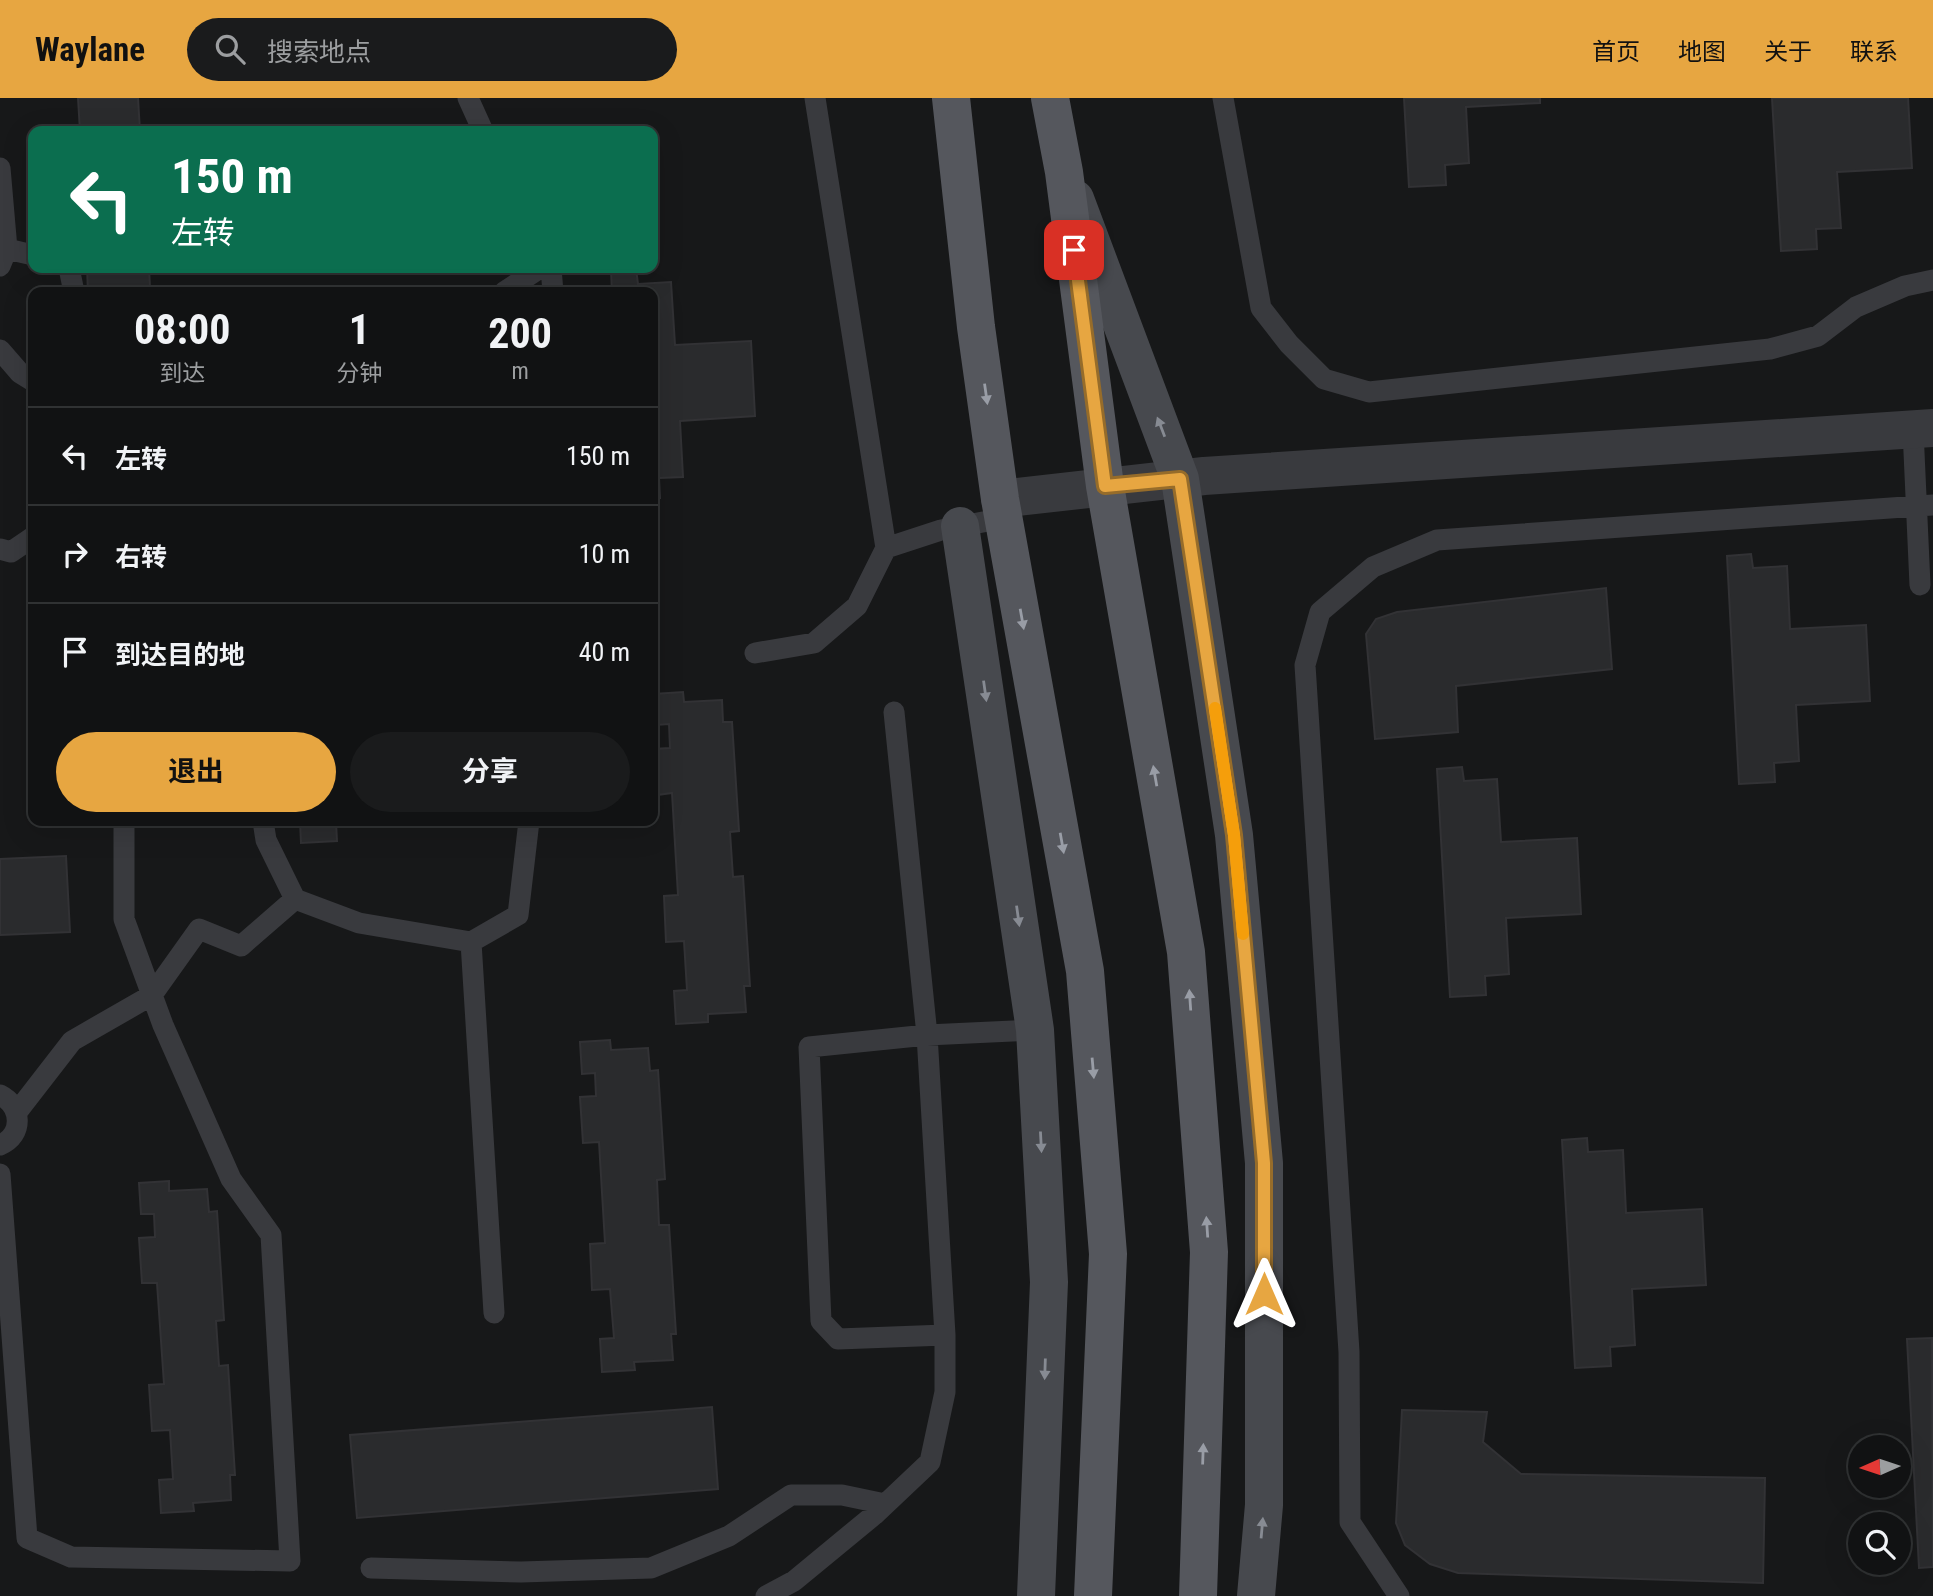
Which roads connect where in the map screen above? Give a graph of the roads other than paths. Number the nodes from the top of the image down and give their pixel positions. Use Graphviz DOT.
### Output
graph roads {
  1 [pos="468,98"];
  2 [pos="815,98"];
  3 [pos="926,98"];
  4 [pos="951,98"];
  5 [pos="1050,98"];
  6 [pos="1060,98"];
  7 [pos="1223,98"];
  8 [pos="481,126"];
  9 [pos="0,168"];
  10 [pos="1064,172"];
  11 [pos="28,256"];
  12 [pos="4,258"];
  13 [pos="532,273"];
  14 [pos="1933,280"];
  15 [pos="512,287"];
  16 [pos="976,327"];
  17 [pos="0,350"];
  18 [pos="28,378"];
  19 [pos="1923,429"];
  20 [pos="1180,479"];
  21 [pos="1105,486"];
  22 [pos="1925,505"];
  23 [pos="1002,508"];
  24 [pos="960,526"];
  25 [pos="28,540"];
  26 [pos="886,548"];
  27 [pos="0,549"];
  28 [pos="1920,585"];
  29 [pos="755,653"];
  30 [pos="894,712"];
  31 [pos="124,826"];
  32 [pos="264,826"];
  33 [pos="528,826"];
  34 [pos="295,899"];
  35 [pos="471,942"];
  36 [pos="152,995"];
  37 [pos="1035,1030"];
  38 [pos="927,1035"];
  39 [pos="0,1096"];
  40 [pos="17,1112"];
  41 [pos="0,1145"];
  42 [pos="0,1174"];
  43 [pos="494,1312"];
  44 [pos="945,1335"];
  45 [pos="885,1504"];
  46 [pos="371,1568"];
  47 [pos="766,1596"];
  48 [pos="1036,1596"];
  49 [pos="1093,1596"];
  50 [pos="1198,1596"];
  51 [pos="1256,1596"];
  52 [pos="1399,1596"];
  1 -- 8 [label="lane"];
  2 -- 26 [label="lane"];
  3 -- 16 [label="main road"];
  4 -- 16 [label="main road"];
  5 -- 10 [label="main road"];
  6 -- 10 [label="main road"];
  7 -- 14 [label="lane"];
  9 -- 12 [label="lane"];
  20 -- 10 [label="street, one-way"];
  10 -- 21 [label="main road"];
  11 -- 12 [label="lane"];
  13 -- 15 [label="lane"];
  16 -- 23 [label="main road, one-way"];
  17 -- 18 [label="lane"];
  19 -- 20 [label="street"];
  19 -- 22 [label="lane"];
  20 -- 21 [label="street"];
  51 -- 20 [label="street, one-way"];
  21 -- 23 [label="street"];
  50 -- 21 [label="main road, one-way"];
  22 -- 28 [label="lane"];
  22 -- 52 [label="lane"];
  23 -- 24 [label="lane"];
  23 -- 49 [label="main road, one-way"];
  24 -- 26 [label="lane"];
  24 -- 37 [label="street, one-way"];
  25 -- 27 [label="lane"];
  26 -- 29 [label="lane"];
  30 -- 38 [label="lane"];
  31 -- 36 [label="lane"];
  32 -- 34 [label="lane"];
  33 -- 35 [label="lane"];
  34 -- 35 [label="lane"];
  34 -- 36 [label="lane"];
  35 -- 43 [label="lane"];
  36 -- 40 [label="lane"];
  36 -- 42 [label="lane"];
  37 -- 38 [label="lane"];
  37 -- 48 [label="street, one-way"];
  38 -- 44 [label="lane"];
  38 -- 44 [label="lane"];
  39 -- 40 [label="lane"];
  40 -- 41 [label="lane"];
  44 -- 45 [label="lane"];
  45 -- 46 [label="lane"];
  45 -- 47 [label="lane"];
}
